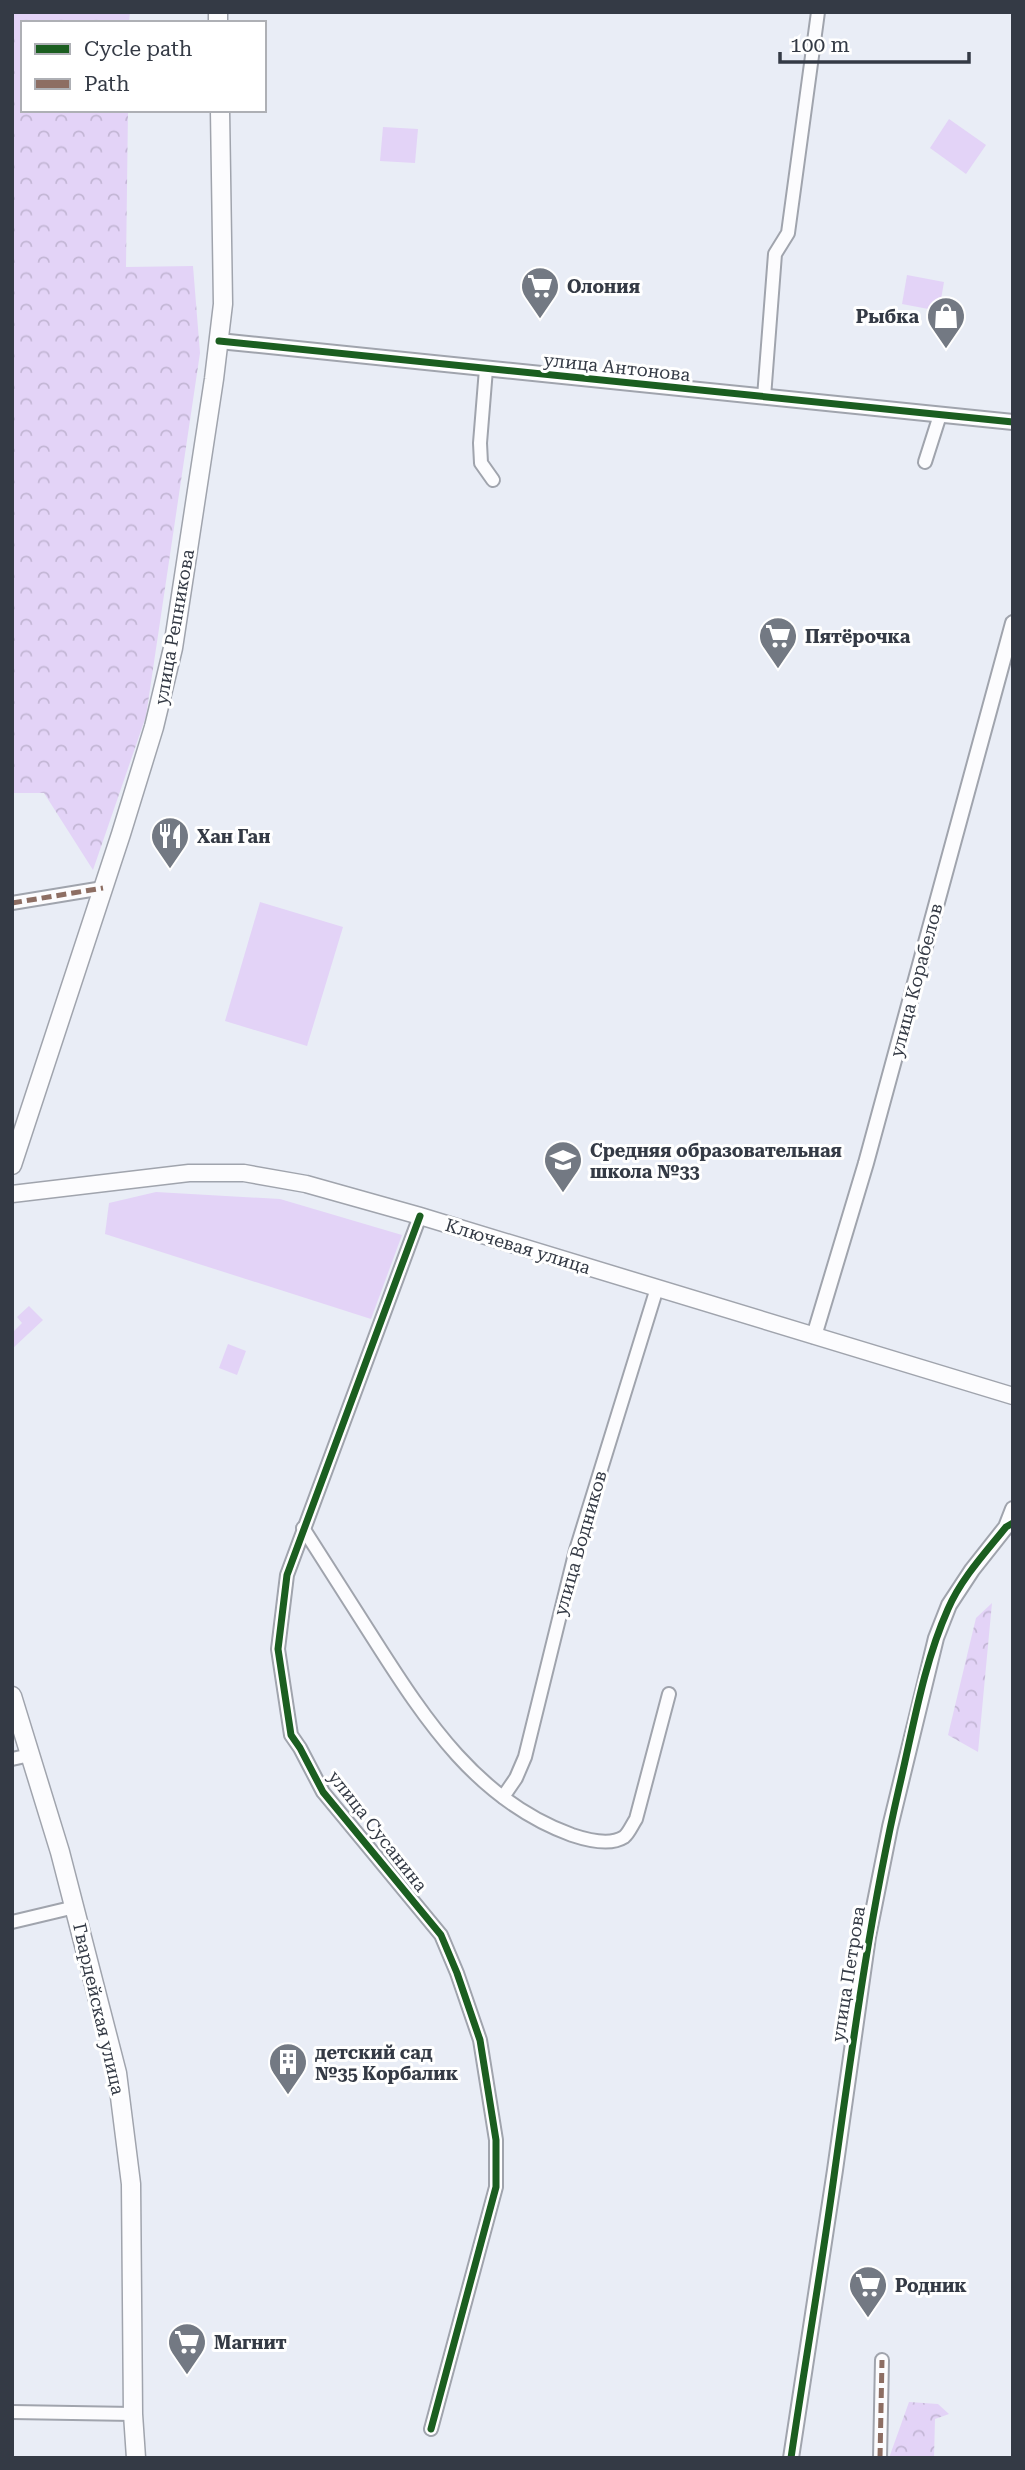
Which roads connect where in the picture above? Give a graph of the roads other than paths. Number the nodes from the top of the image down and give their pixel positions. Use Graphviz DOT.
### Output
graph roads {
  1 [pos="818,12"];
  2 [pos="220,112"];
  3 [pos="219,341"];
  4 [pos="486,369"];
  5 [pos="764,397"];
  6 [pos="940,415"];
  7 [pos="1013,422"];
  8 [pos="925,462"];
  9 [pos="493,480"];
  10 [pos="1013,622"];
  11 [pos="103,888"];
  12 [pos="12,903"];
  13 [pos="12,1165"];
  14 [pos="12,1195"];
  15 [pos="420,1216"];
  16 [pos="657,1288"];
  17 [pos="814,1336"];
  18 [pos="1013,1396"];
  19 [pos="1013,1509"];
  20 [pos="1009,1525"];
  21 [pos="303,1528"];
  22 [pos="669,1694"];
  23 [pos="12,1696"];
  24 [pos="21,1757"];
  25 [pos="503,1797"];
  26 [pos="75,1907"];
  27 [pos="12,1922"];
  28 [pos="882,2360"];
  29 [pos="12,2412"];
  30 [pos="133,2414"];
  31 [pos="431,2429"];
  32 [pos="136,2458"];
  33 [pos="791,2458"];
  34 [pos="880,2458"];
  1 -- 5 [label="street"];
  2 -- 3 [label="main road, улица Репникова"];
  3 -- 4 [label="street, улица Антонова"];
  3 -- 11 [label="main road, улица Репникова"];
  4 -- 5 [label="street, улица Антонова"];
  4 -- 9 [label="street"];
  5 -- 6 [label="street, улица Антонова"];
  6 -- 7 [label="street, улица Антонова"];
  6 -- 8 [label="street"];
  10 -- 17 [label="street, улица Корабелов"];
  11 -- 12 [label="street"];
  11 -- 13 [label="main road, улица Репникова"];
  14 -- 15 [label="main road, Ключевая улица"];
  15 -- 16 [label="main road, Ключевая улица"];
  15 -- 21 [label="street, улица Сусанина"];
  16 -- 17 [label="main road, Ключевая улица"];
  16 -- 25 [label="street, улица Водников"];
  17 -- 18 [label="main road, Ключевая улица"];
  19 -- 20 [label="street, улица Петрова"];
  20 -- 33 [label="street, улица Петрова"];
  21 -- 25 [label="street"];
  21 -- 31 [label="street, улица Сусанина"];
  22 -- 25 [label="street"];
  23 -- 24 [label="main road, Гвардейская улица"];
  24 -- 26 [label="main road, Гвардейская улица"];
  26 -- 27 [label="street"];
  26 -- 30 [label="main road, Гвардейская улица"];
  28 -- 34 [label="street"];
  29 -- 30 [label="street"];
  30 -- 32 [label="main road, Гвардейская улица"];
}
